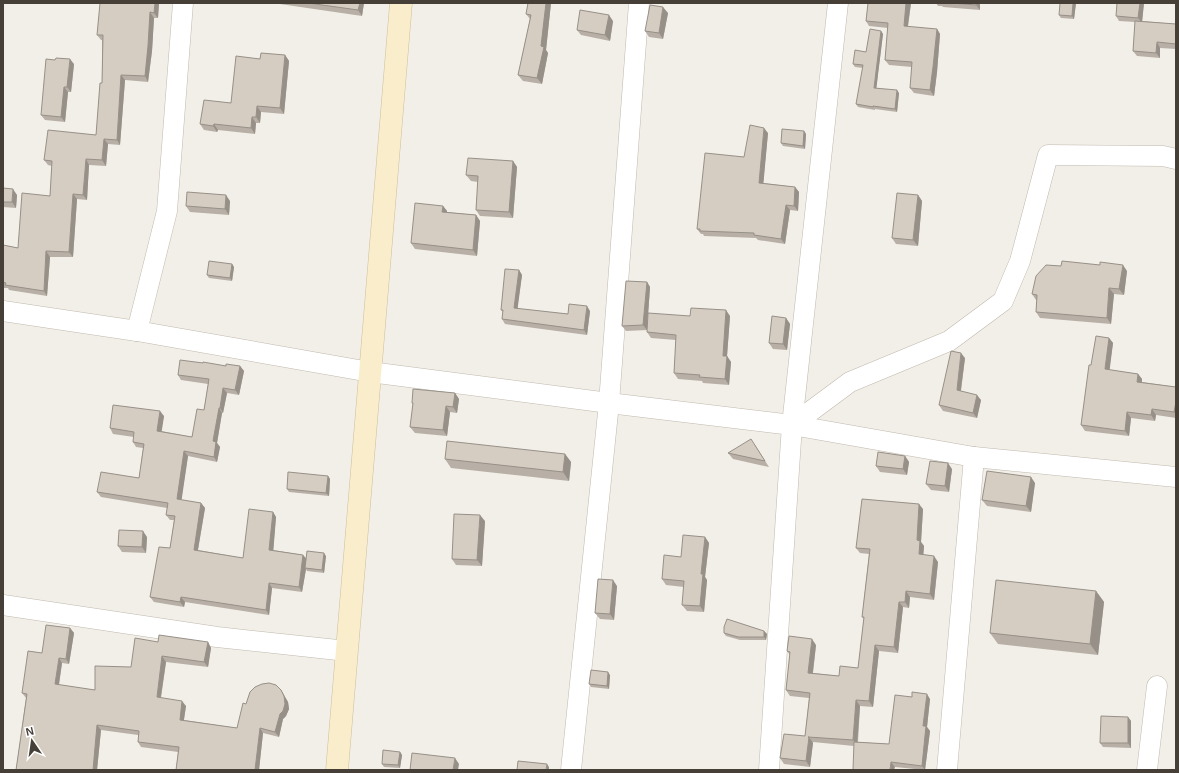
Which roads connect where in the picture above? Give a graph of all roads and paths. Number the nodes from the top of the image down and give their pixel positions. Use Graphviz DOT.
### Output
graph roads {
  1 [pos="184,3"];
  2 [pos="401,3"];
  3 [pos="638,3"];
  4 [pos="838,3"];
  5 [pos="1176,159"];
  6 [pos="3,311"];
  7 [pos="137,331"];
  8 [pos="370,372"];
  9 [pos="609,403"];
  10 [pos="792,425"];
  11 [pos="974,457"];
  12 [pos="1176,478"];
  13 [pos="3,604"];
  14 [pos="347,651"];
  15 [pos="1157,686"];
  16 [pos="337,770"];
  17 [pos="571,770"];
  18 [pos="769,770"];
  19 [pos="947,770"];
  20 [pos="1147,770"];
  1 -- 7 [label="street"];
  2 -- 8 [label="street"];
  3 -- 9 [label="street"];
  4 -- 10 [label="street"];
  5 -- 10 [label="street"];
  6 -- 7 [label="street"];
  7 -- 8 [label="street"];
  8 -- 9 [label="street"];
  8 -- 14 [label="street"];
  9 -- 10 [label="street"];
  9 -- 17 [label="street"];
  10 -- 11 [label="street"];
  10 -- 18 [label="street"];
  11 -- 12 [label="street"];
  11 -- 19 [label="street"];
  13 -- 14 [label="street"];
  14 -- 16 [label="street"];
  15 -- 20 [label="street"];
}
